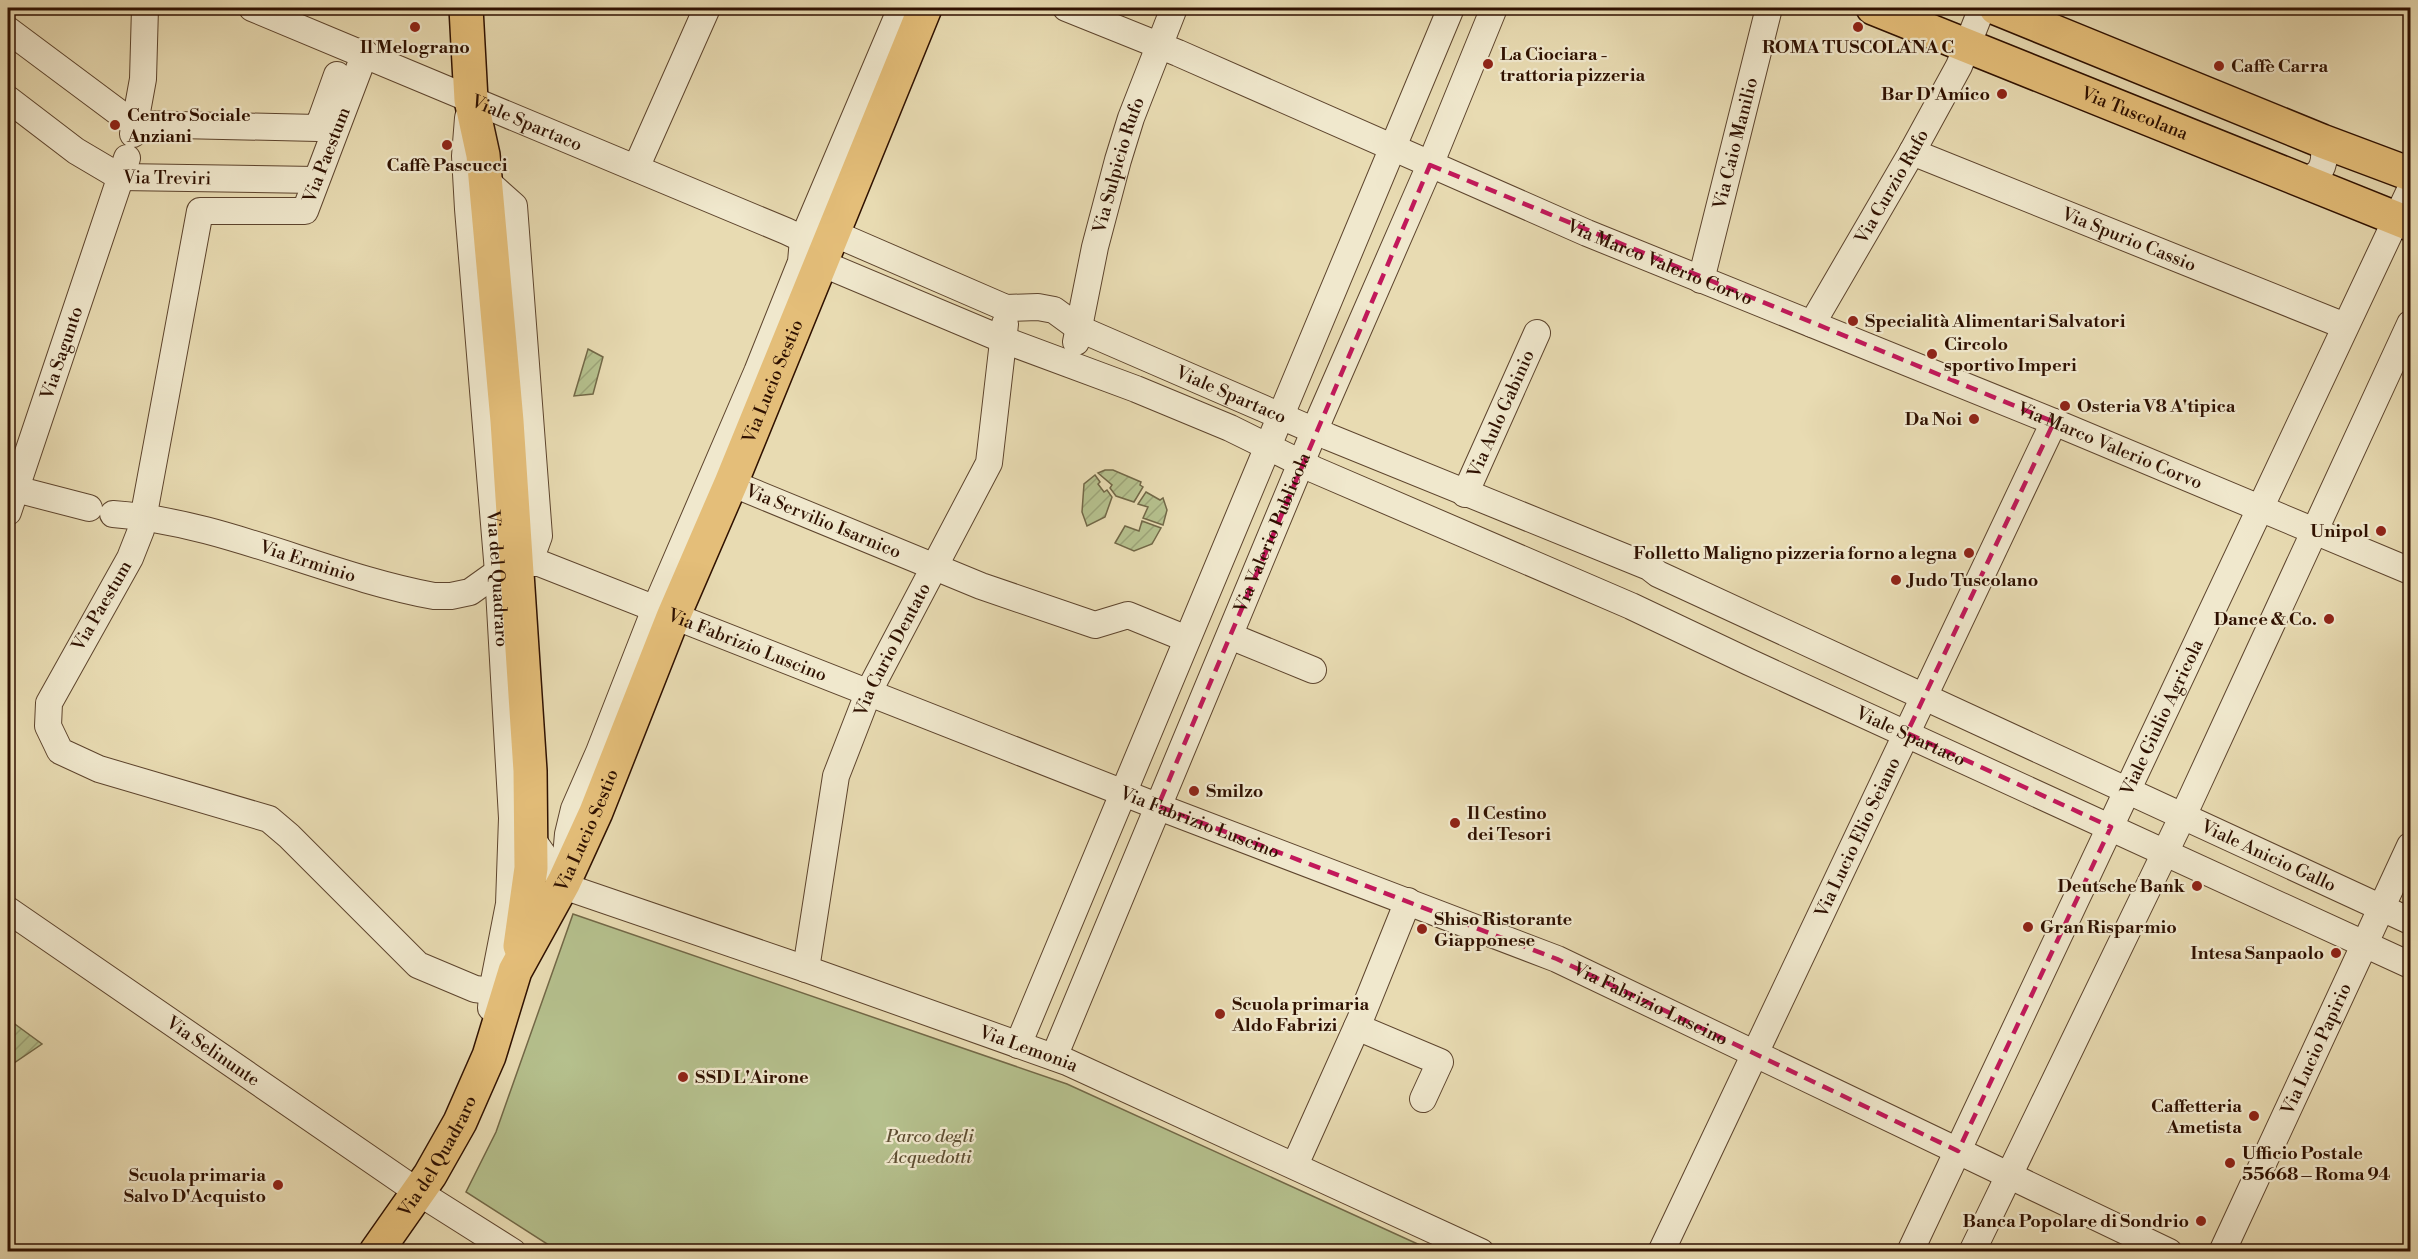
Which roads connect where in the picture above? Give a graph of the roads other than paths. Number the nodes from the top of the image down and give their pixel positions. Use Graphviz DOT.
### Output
graph roads {
  1 [pos="145,8"];
  2 [pos="252,8"];
  3 [pos="466,8"];
  4 [pos="707,8"];
  5 [pos="901,8"];
  6 [pos="925,8"];
  7 [pos="1065,8"];
  8 [pos="1174,8"];
  9 [pos="1451,8"];
  10 [pos="1494,8"];
  11 [pos="1769,8"];
  12 [pos="1873,8"];
  13 [pos="1982,8"];
  14 [pos="1996,8"];
  15 [pos="8,30"];
  16 [pos="1159,46"];
  17 [pos="1967,46"];
  18 [pos="365,53"];
  19 [pos="337,75"];
  20 [pos="8,99"];
  21 [pos="471,100"];
  22 [pos="134,129"];
  23 [pos="2322,141"];
  24 [pos="1392,149"];
  25 [pos="1912,152"];
  26 [pos="1430,165"];
  27 [pos="636,168"];
  28 [pos="2410,174"];
  29 [pos="121,176"];
  30 [pos="2303,179"];
  31 [pos="316,180"];
  32 [pos="485,180"];
  33 [pos="2406,211"];
  34 [pos="812,262"];
  35 [pos="1701,280"];
  36 [pos="1006,308"];
  37 [pos="1812,324"];
  38 [pos="2410,324"];
  39 [pos="2345,326"];
  40 [pos="1080,329"];
  41 [pos="1537,333"];
  42 [pos="489,336"];
  43 [pos="1004,340"];
  44 [pos="2405,350"];
  45 [pos="1058,362"];
  46 [pos="1281,417"];
  47 [pos="2054,422"];
  48 [pos="1315,431"];
  49 [pos="1268,447"];
  50 [pos="1302,464"];
  51 [pos="731,483"];
  52 [pos="1465,494"];
  53 [pos="10,496"];
  54 [pos="2260,508"];
  55 [pos="145,516"];
  56 [pos="2316,532"];
  57 [pos="934,568"];
  58 [pos="508,569"];
  59 [pos="2410,571"];
  60 [pos="1665,578"];
  61 [pos="1649,614"];
  62 [pos="658,629"];
  63 [pos="1230,636"];
  64 [pos="1187,639"];
  65 [pos="1313,670"];
  66 [pos="869,691"];
  67 [pos="1924,696"];
  68 [pos="1907,733"];
  69 [pos="2127,791"];
  70 [pos="1122,792"];
  71 [pos="1158,806"];
  72 [pos="2182,816"];
  73 [pos="2111,827"];
  74 [pos="522,837"];
  75 [pos="2410,846"];
  76 [pos="2166,852"];
  77 [pos="564,882"];
  78 [pos="1408,901"];
  79 [pos="2382,907"];
  80 [pos="8,910"];
  81 [pos="2410,921"];
  82 [pos="2364,944"];
  83 [pos="2410,965"];
  84 [pos="806,969"];
  85 [pos="505,986"];
  86 [pos="1357,1027"];
  87 [pos="1018,1045"];
  88 [pos="1753,1054"];
  89 [pos="1054,1057"];
  90 [pos="1423,1099"];
  91 [pos="1958,1151"];
  92 [pos="1294,1165"];
  93 [pos="2007,1175"];
  94 [pos="418,1192"];
  95 [pos="376,1251"];
  96 [pos="513,1251"];
  97 [pos="1481,1251"];
  98 [pos="1661,1251"];
  99 [pos="1910,1251"];
  100 [pos="1972,1251"];
  101 [pos="2169,1251"];
  102 [pos="2222,1251"];
  1 -- 22 [label="street"];
  2 -- 18 [label="street, Viale Spartaco"];
  3 -- 21 [label="main road, Via del Quadraro"];
  4 -- 27 [label="street"];
  5 -- 34 [label="street, Via Lucio Sestio"];
  6 -- 34 [label="main road, Via Lucio Sestio"];
  7 -- 16 [label="street, Via Marco Valerio Corvo"];
  8 -- 16 [label="street, Via Sulpicio Rufo"];
  9 -- 24 [label="street, Via Valerio Publicola"];
  10 -- 26 [label="street, Via Valerio Publicola"];
  11 -- 35 [label="street, Via Caio Manilio"];
  12 -- 17 [label="main road, Via Tuscolana"];
  13 -- 17 [label="street"];
  14 -- 23 [label="main road"];
  15 -- 22 [label="street"];
  16 -- 24 [label="street, Via Marco Valerio Corvo"];
  16 -- 40 [label="street, Via Sulpicio Rufo"];
  17 -- 25 [label="street, Via Curzio Rufo"];
  17 -- 30 [label="main road, Via Tuscolana"];
  18 -- 21 [label="street, Viale Spartaco"];
  18 -- 31 [label="street, Via Paestum"];
  19 -- 22 [label="street"];
  20 -- 29 [label="street, Via Treviri"];
  21 -- 27 [label="street, Viale Spartaco"];
  21 -- 32 [label="main road, Via del Quadraro"];
  21 -- 42 [label="street, Via del Quadraro"];
  23 -- 28 [label="main road"];
  23 -- 30 [label="street"];
  24 -- 26 [label="street, Via Marco Valerio Corvo"];
  24 -- 46 [label="street, Via Valerio Publicola"];
  25 -- 37 [label="street, Via Curzio Rufo"];
  25 -- 39 [label="street, Via Spurio Cassio"];
  26 -- 35 [label="street, Via Marco Valerio Corvo"];
  26 -- 48 [label="street, Via Valerio Publicola"];
  27 -- 34 [label="street, Viale Spartaco"];
  29 -- 31 [label="street, Via Treviri"];
  29 -- 53 [label="street, Via Sagunto"];
  30 -- 33 [label="main road, Via Tuscolana"];
  31 -- 55 [label="street, Via Paestum"];
  32 -- 42 [label="main road, Via del Quadraro"];
  32 -- 58 [label="street, Via del Quadraro"];
  33 -- 39 [label="street, Viale Giulio Agricola"];
  34 -- 36 [label="street, Viale Spartaco"];
  34 -- 43 [label="street, Viale Spartaco"];
  34 -- 51 [label="main road, Via Lucio Sestio"];
  34 -- 62 [label="street, Via Lucio Sestio"];
  35 -- 37 [label="street, Via Marco Valerio Corvo"];
  36 -- 40 [label="street, Viale Spartaco"];
  36 -- 43 [label="street, Via Curio Dentato"];
  37 -- 47 [label="street, Via Marco Valerio Corvo"];
  38 -- 44 [label="street"];
  39 -- 54 [label="street, Viale Giulio Agricola"];
  40 -- 45 [label="street, Via Sulpicio Rufo"];
  40 -- 46 [label="street, Viale Spartaco"];
  41 -- 52 [label="street, Via Aulo Gabinio"];
  42 -- 58 [label="main road, Via del Quadraro"];
  43 -- 45 [label="street, Viale Spartaco"];
  43 -- 57 [label="street, Via Curio Dentato"];
  44 -- 56 [label="street"];
  45 -- 49 [label="street, Viale Spartaco"];
  46 -- 48 [label="street, Viale Spartaco"];
  46 -- 49 [label="street, Via Valerio Publicola"];
  47 -- 54 [label="street, Via Marco Valerio Corvo"];
  47 -- 67 [label="street, Via Lucio Elio Seiano"];
  48 -- 50 [label="street, Via Valerio Publicola"];
  48 -- 52 [label="street, Viale Spartaco"];
  49 -- 50 [label="street, Viale Spartaco"];
  49 -- 64 [label="street, Via Valerio Publicola"];
  50 -- 61 [label="street, Viale Spartaco"];
  50 -- 63 [label="street, Via Valerio Publicola"];
  51 -- 57 [label="street, Via Servilio Isarnico"];
  51 -- 62 [label="main road, Via Lucio Sestio"];
  52 -- 60 [label="street, Viale Spartaco"];
  53 -- 55 [label="street, Via Erminio"];
  54 -- 56 [label="street, Via Marco Valerio Corvo"];
  54 -- 69 [label="street, Viale Giulio Agricola"];
  55 -- 58 [label="street, Via Erminio"];
  55 -- 85 [label="street, Via Paestum"];
  56 -- 59 [label="street, Via Marco Valerio Corvo"];
  56 -- 72 [label="street"];
  57 -- 64 [label="street, Via Servilio Isarnico"];
  57 -- 66 [label="street, Via Curio Dentato"];
  58 -- 62 [label="street, Via Fabrizio Luscino"];
  58 -- 74 [label="main road, Via del Quadraro"];
  60 -- 61 [label="street"];
  60 -- 67 [label="street, Viale Spartaco"];
  61 -- 68 [label="street, Viale Spartaco"];
  62 -- 66 [label="street, Via Fabrizio Luscino"];
  62 -- 77 [label="main road, Via Lucio Sestio"];
  63 -- 65 [label="street"];
  63 -- 71 [label="street, Via Valerio Publicola"];
  64 -- 70 [label="street, Via Valerio Publicola"];
  66 -- 70 [label="street, Via Fabrizio Luscino"];
  66 -- 84 [label="street, Via Curio Dentato"];
  67 -- 68 [label="street, Via Lucio Elio Seiano"];
  67 -- 69 [label="street, Viale Spartaco"];
  68 -- 73 [label="street, Viale Spartaco"];
  68 -- 88 [label="street, Via Lucio Elio Seiano"];
  69 -- 72 [label="street, Viale Anicio Gallo"];
  69 -- 73 [label="street, Viale Giulio Agricola"];
  70 -- 71 [label="street, Via Fabrizio Luscino"];
  70 -- 87 [label="street, Via Valerio Publicola"];
  71 -- 78 [label="street, Via Fabrizio Luscino"];
  71 -- 89 [label="street, Via Valerio Publicola"];
  72 -- 76 [label="street"];
  72 -- 79 [label="street, Viale Anicio Gallo"];
  73 -- 76 [label="street, Viale Spartaco"];
  73 -- 91 [label="street, Viale Giulio Agricola"];
  74 -- 77 [label="street"];
  74 -- 85 [label="main road, Via del Quadraro"];
  75 -- 79 [label="street, Via Lucio Papirio"];
  76 -- 82 [label="street"];
  76 -- 93 [label="street"];
  77 -- 84 [label="street, Via Lemonia"];
  77 -- 85 [label="main road, Via del Quadraro"];
  78 -- 86 [label="street"];
  78 -- 88 [label="street, Via Fabrizio Luscino"];
  79 -- 81 [label="street, Viale Anicio Gallo"];
  79 -- 82 [label="street, Via Lucio Papirio"];
  80 -- 94 [label="street, Via Selinunte"];
  82 -- 83 [label="street"];
  82 -- 102 [label="street, Via Lucio Papirio"];
  84 -- 87 [label="street, Via Lemonia"];
  85 -- 94 [label="main road, Via del Quadraro"];
  86 -- 90 [label="street"];
  86 -- 92 [label="street"];
  87 -- 89 [label="street, Via Lemonia"];
  88 -- 91 [label="street, Via Fabrizio Luscino"];
  88 -- 98 [label="street, Via Lucio Elio Seiano"];
  89 -- 92 [label="street, Via Lemonia"];
  91 -- 93 [label="street, Via Fabrizio Luscino"];
  91 -- 99 [label="street, Viale Giulio Agricola"];
  92 -- 97 [label="street, Via Lemonia"];
  93 -- 100 [label="street"];
  93 -- 101 [label="street, Via Fabrizio Luscino"];
  94 -- 95 [label="main road, Via del Quadraro"];
  94 -- 96 [label="street, Via Selinunte"];
}
